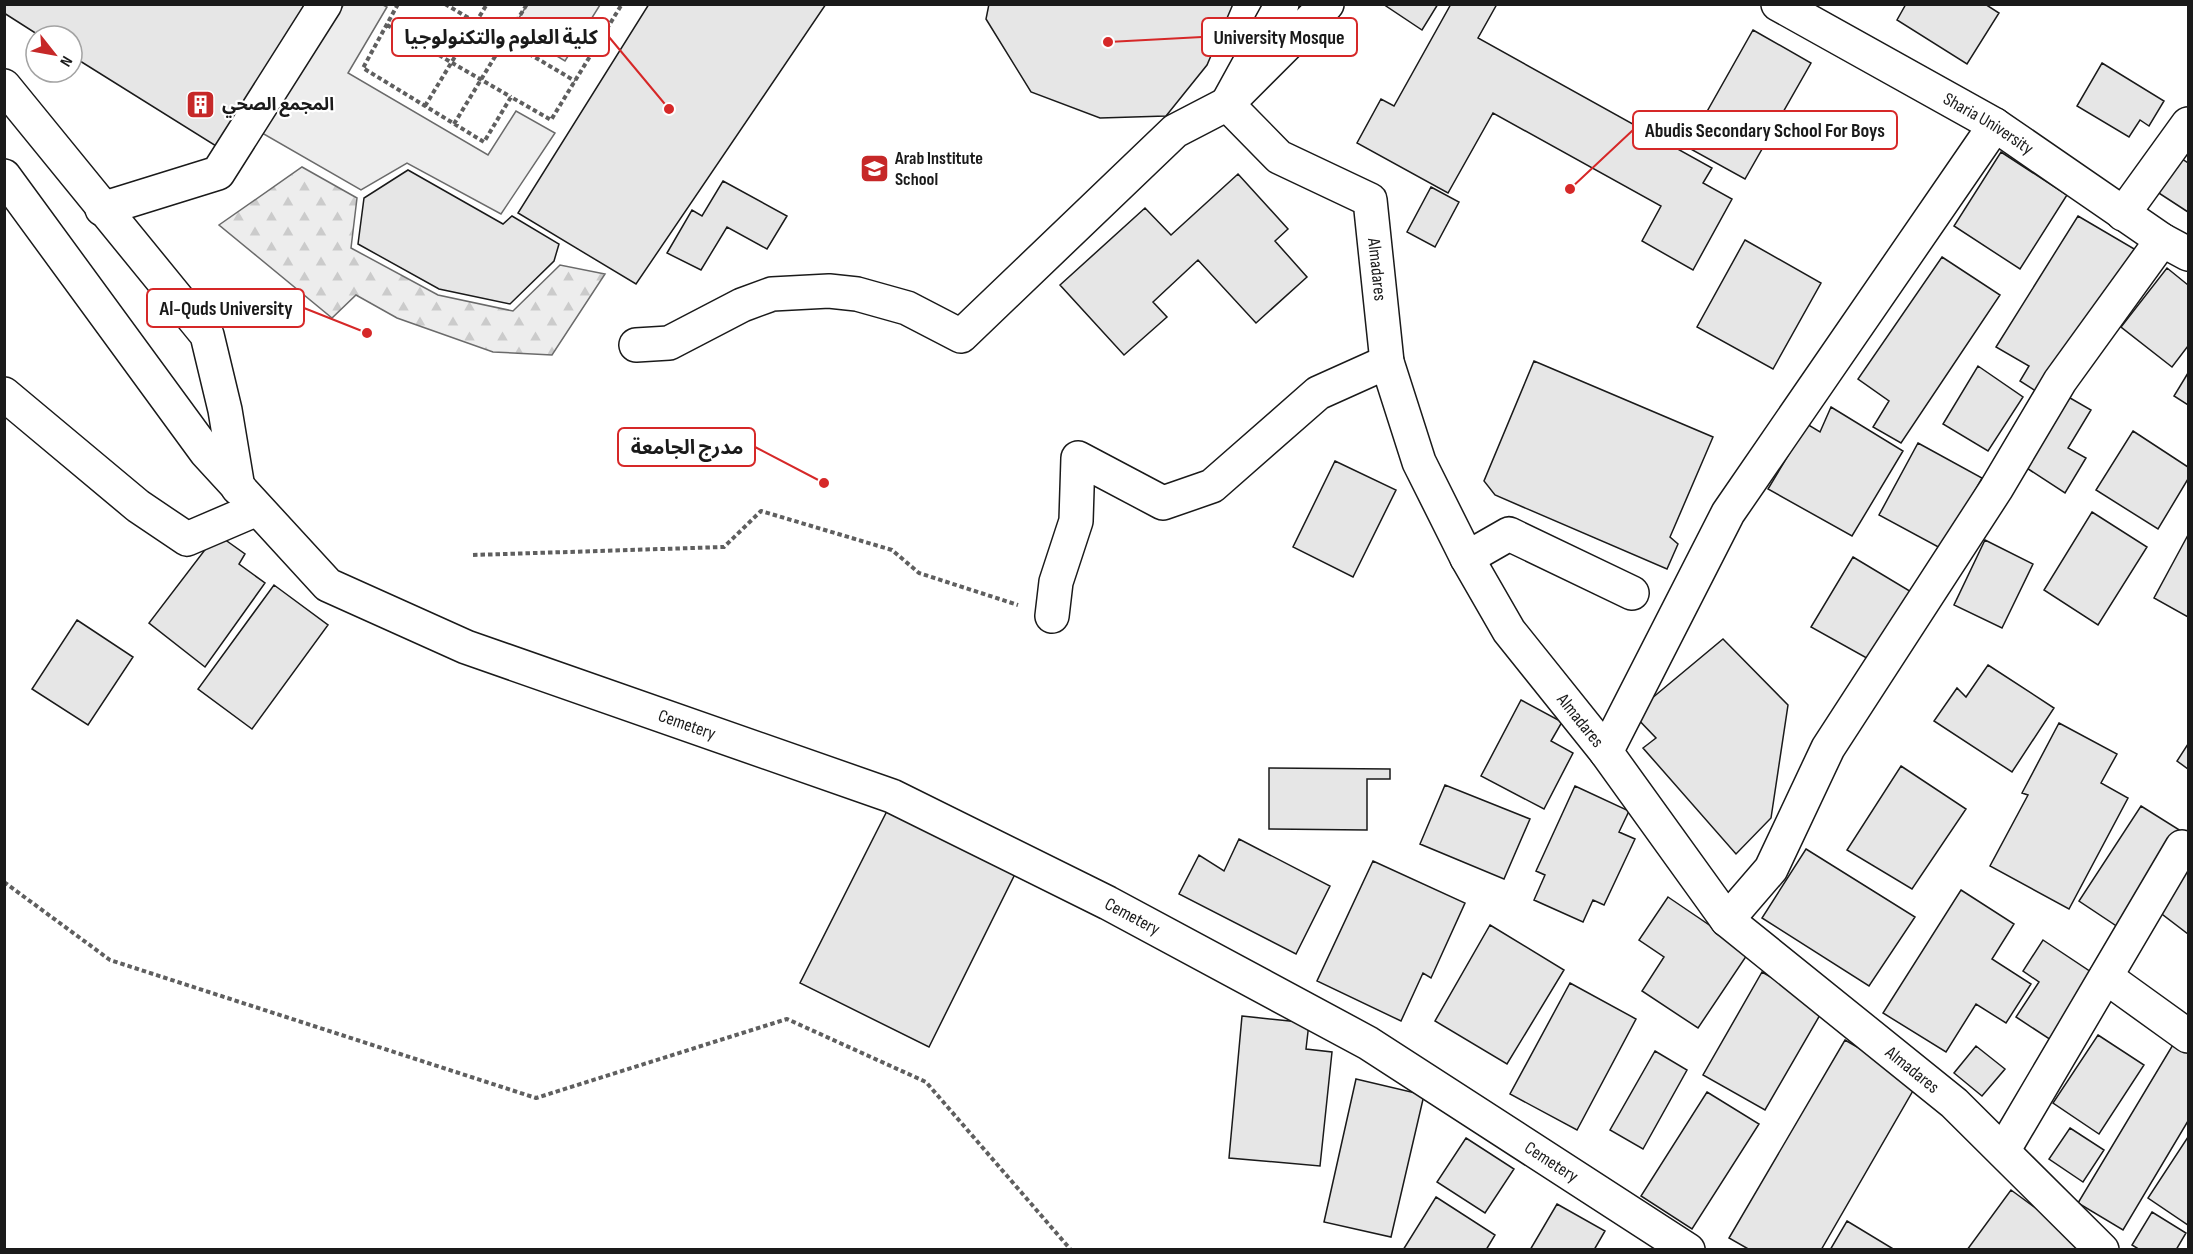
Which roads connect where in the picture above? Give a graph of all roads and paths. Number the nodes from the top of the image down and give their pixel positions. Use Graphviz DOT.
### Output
graph roads {
  1 [pos="326,4"];
  2 [pos="398,4"];
  3 [pos="445,4"];
  4 [pos="487,4"];
  5 [pos="527,4"];
  6 [pos="622,4"];
  7 [pos="1282,4"];
  8 [pos="1327,4"];
  9 [pos="1778,4"];
  10 [pos="476,23"];
  11 [pos="387,25"];
  12 [pos="506,40"];
  13 [pos="451,62"];
  14 [pos="482,81"];
  15 [pos="575,81"];
  16 [pos="4,86"];
  17 [pos="511,97"];
  18 [pos="1227,104"];
  19 [pos="424,106"];
  20 [pos="454,124"];
  21 [pos="2188,124"];
  22 [pos="1995,125"];
  23 [pos="4,176"];
  24 [pos="102,209"];
  25 [pos="2123,214"];
  26 [pos="2175,247"];
  27 [pos="636,345"];
  28 [pos="1387,362"];
  29 [pos="4,394"];
  30 [pos="247,499"];
  31 [pos="473,555"];
  32 [pos="1467,558"];
  33 [pos="1632,593"];
  34 [pos="1052,616"];
  35 [pos="1606,752"];
  36 [pos="2182,847"];
  37 [pos="4,882"];
  38 [pos="1727,920"];
  39 [pos="2106,977"];
  40 [pos="2188,1036"];
  41 [pos="2003,1151"];
  42 [pos="1071,1250"];
  43 [pos="1688,1250"];
  44 [pos="2102,1250"];
  1 -- 24 [label="street"];
  2 -- 11 [label="path"];
  3 -- 10 [label="path"];
  4 -- 10 [label="path"];
  5 -- 12 [label="path"];
  6 -- 15 [label="path"];
  7 -- 18 [label="street"];
  8 -- 18 [label="street"];
  9 -- 22 [label="street, Sharia University"];
  10 -- 12 [label="path"];
  10 -- 13 [label="path"];
  11 -- 13 [label="path"];
  11 -- 19 [label="path"];
  12 -- 14 [label="path"];
  12 -- 15 [label="path"];
  13 -- 14 [label="path"];
  13 -- 19 [label="path"];
  14 -- 17 [label="path"];
  14 -- 20 [label="path"];
  15 -- 17 [label="path"];
  16 -- 24 [label="street"];
  17 -- 20 [label="path"];
  18 -- 27 [label="street"];
  18 -- 28 [label="street, Almadares"];
  19 -- 20 [label="path"];
  21 -- 25 [label="street"];
  22 -- 25 [label="street, Sharia University"];
  22 -- 35 [label="street"];
  23 -- 30 [label="street, Cemetery"];
  24 -- 30 [label="street"];
  25 -- 26 [label="street, Sharia University"];
  26 -- 38 [label="street"];
  28 -- 32 [label="street, Almadares"];
  28 -- 34 [label="street"];
  29 -- 30 [label="street"];
  30 -- 43 [label="street, Cemetery"];
  31 -- 34 [label="path"];
  32 -- 33 [label="street"];
  32 -- 35 [label="street, Almadares"];
  35 -- 38 [label="street, Almadares"];
  36 -- 39 [label="street"];
  37 -- 42 [label="path"];
  38 -- 41 [label="street, Almadares"];
  39 -- 40 [label="street"];
  39 -- 41 [label="street"];
  41 -- 44 [label="street, Almadares"];
}
